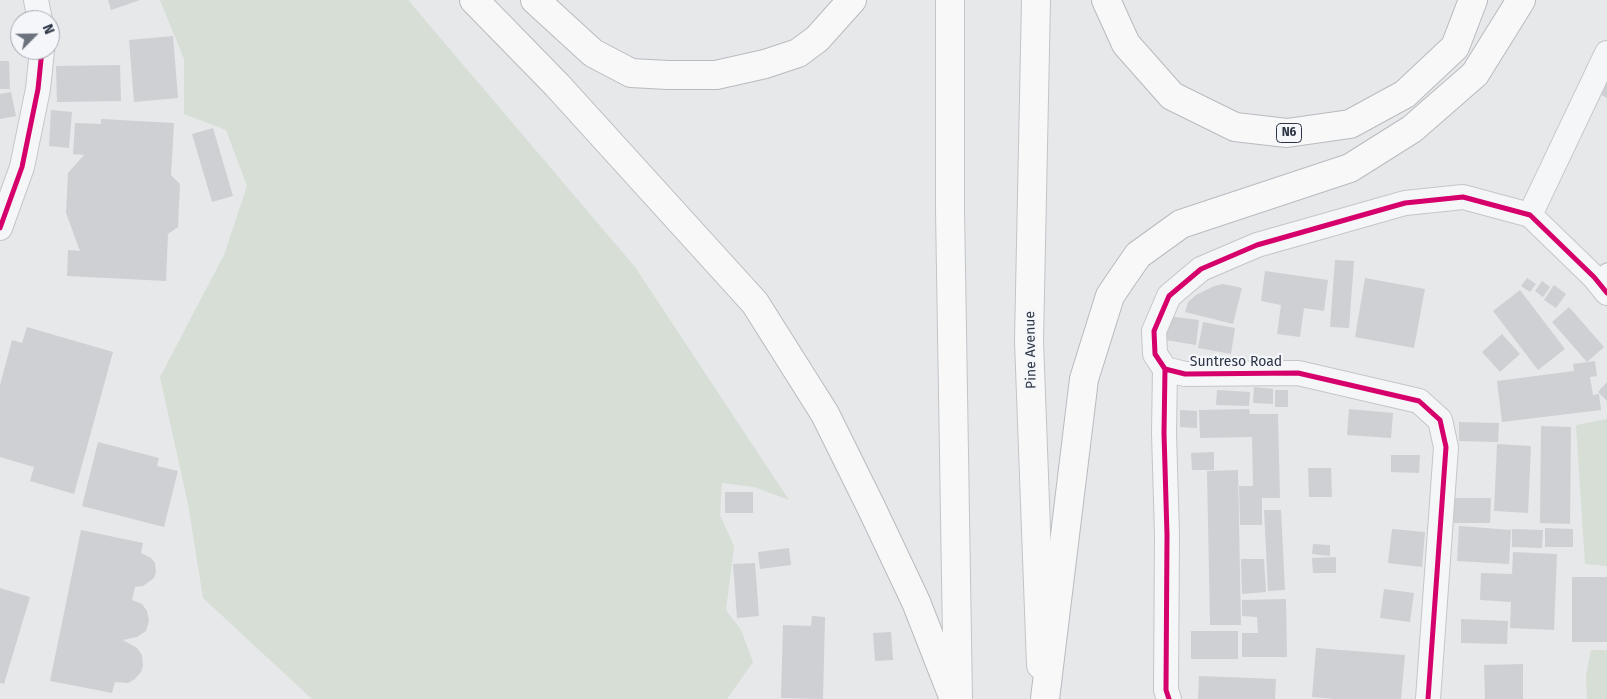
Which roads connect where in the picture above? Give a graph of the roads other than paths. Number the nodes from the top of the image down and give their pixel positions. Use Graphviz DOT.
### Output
graph roads {
  1 [pos="474,0"];
  2 [pos="535,0"];
  3 [pos="852,0"];
  4 [pos="950,0"];
  5 [pos="1036,0"];
  6 [pos="1106,0"];
  7 [pos="1473,0"];
  8 [pos="1521,0"];
  9 [pos="1607,53"];
  10 [pos="41,60"];
  11 [pos="1530,215"];
  12 [pos="0,228"];
  13 [pos="1603,280"];
  14 [pos="1165,369"];
  15 [pos="954,699"];
  16 [pos="958,699"];
  17 [pos="1044,699"];
  18 [pos="1169,699"];
  19 [pos="1428,699"];
  1 -- 15 [label="main road"];
  2 -- 3 [label="main road"];
  4 -- 16 [label="main road"];
  5 -- 17 [label="main road, Pine Avenue"];
  6 -- 7 [label="main road, N6"];
  8 -- 17 [label="main road"];
  9 -- 11 [label="street"];
  10 -- 12 [label="street"];
  11 -- 13 [label="street"];
  11 -- 14 [label="street"];
  14 -- 18 [label="street"];
  14 -- 19 [label="street, Suntreso Road"];
}
